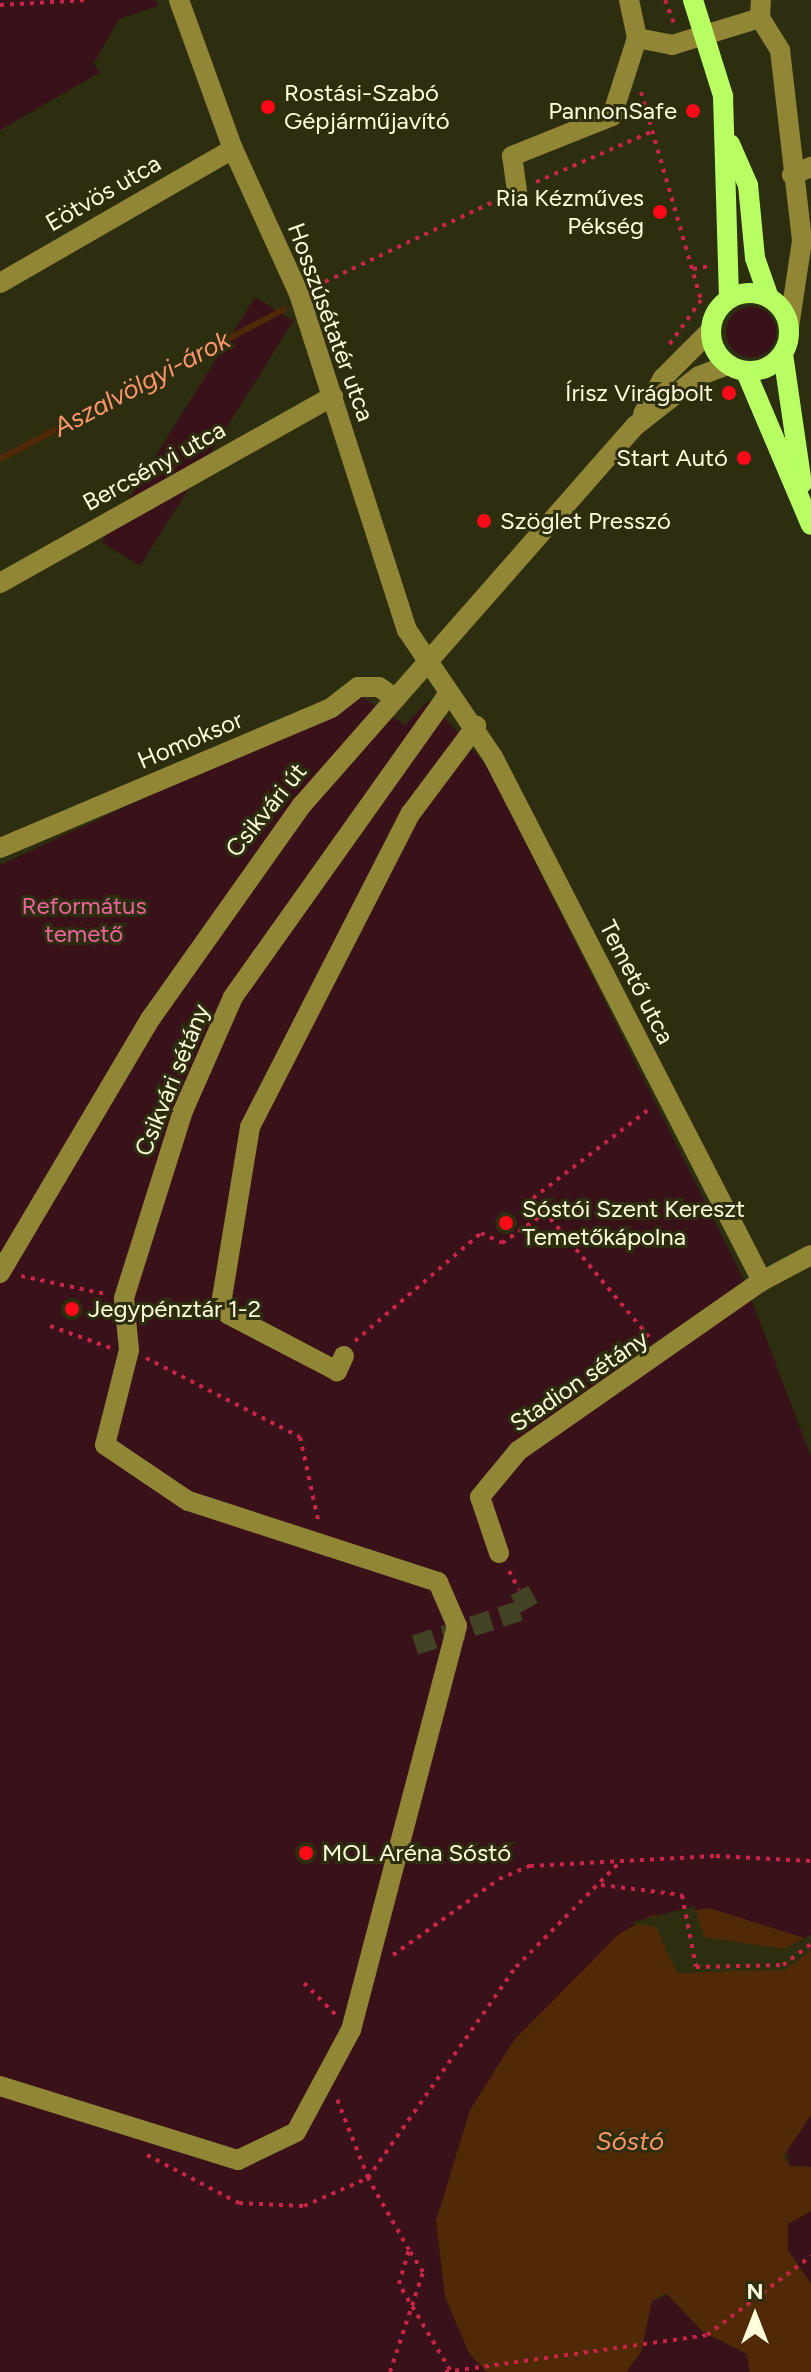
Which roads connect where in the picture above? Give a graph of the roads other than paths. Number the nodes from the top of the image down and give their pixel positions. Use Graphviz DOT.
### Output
graph roads {
  1 [pos="179,0"];
  2 [pos="629,0"];
  3 [pos="693,0"];
  4 [pos="760,9"];
  5 [pos="705,32"];
  6 [pos="637,38"];
  7 [pos="728,140"];
  8 [pos="233,149"];
  9 [pos="802,171"];
  10 [pos="517,191"];
  11 [pos="0,283"];
  12 [pos="729,298"];
  13 [pos="769,298"];
  14 [pos="789,327"];
  15 [pos="710,331"];
  16 [pos="783,354"];
  17 [pos="736,368"];
  18 [pos="333,396"];
  19 [pos="635,426"];
  20 [pos="809,518"];
  21 [pos="0,583"];
  22 [pos="428,665"];
  23 [pos="449,693"];
  24 [pos="395,698"];
  25 [pos="476,726"];
  26 [pos="0,848"];
  27 [pos="811,1255"];
  28 [pos="0,1272"];
  29 [pos="762,1281"];
  30 [pos="344,1356"];
  31 [pos="499,1553"];
  32 [pos="0,2086"];
  1 -- 8 [label="street, Hosszúsétatér utca"];
  2 -- 6 [label="street"];
  3 -- 5 [label="main road"];
  4 -- 5 [label="street"];
  4 -- 9 [label="street"];
  5 -- 6 [label="street"];
  5 -- 7 [label="main road"];
  6 -- 10 [label="street"];
  7 -- 12 [label="main road"];
  7 -- 13 [label="main road"];
  8 -- 11 [label="street, Eötvös utca"];
  8 -- 18 [label="street, Hosszúsétatér utca"];
  9 -- 14 [label="street"];
  12 -- 13 [label="main road"];
  12 -- 15 [label="main road"];
  13 -- 14 [label="main road"];
  14 -- 16 [label="main road"];
  15 -- 17 [label="main road"];
  15 -- 19 [label="street, Csikvári út"];
  16 -- 17 [label="main road"];
  16 -- 20 [label="main road"];
  17 -- 19 [label="street, Csikvári út"];
  17 -- 20 [label="main road"];
  18 -- 21 [label="street, Bercsényi utca"];
  18 -- 22 [label="street, Hosszúsétatér utca"];
  19 -- 22 [label="street, Csikvári út"];
  22 -- 23 [label="street, Temető utca"];
  22 -- 24 [label="street, Csikvári út"];
  23 -- 25 [label="street, Temető utca"];
  23 -- 32 [label="street, Csikvári sétány"];
  24 -- 26 [label="street, Homoksor"];
  24 -- 28 [label="street, Csikvári út"];
  25 -- 29 [label="street, Temető utca"];
  25 -- 30 [label="street"];
  27 -- 29 [label="street"];
  29 -- 31 [label="street, Stadion sétány"];
}
